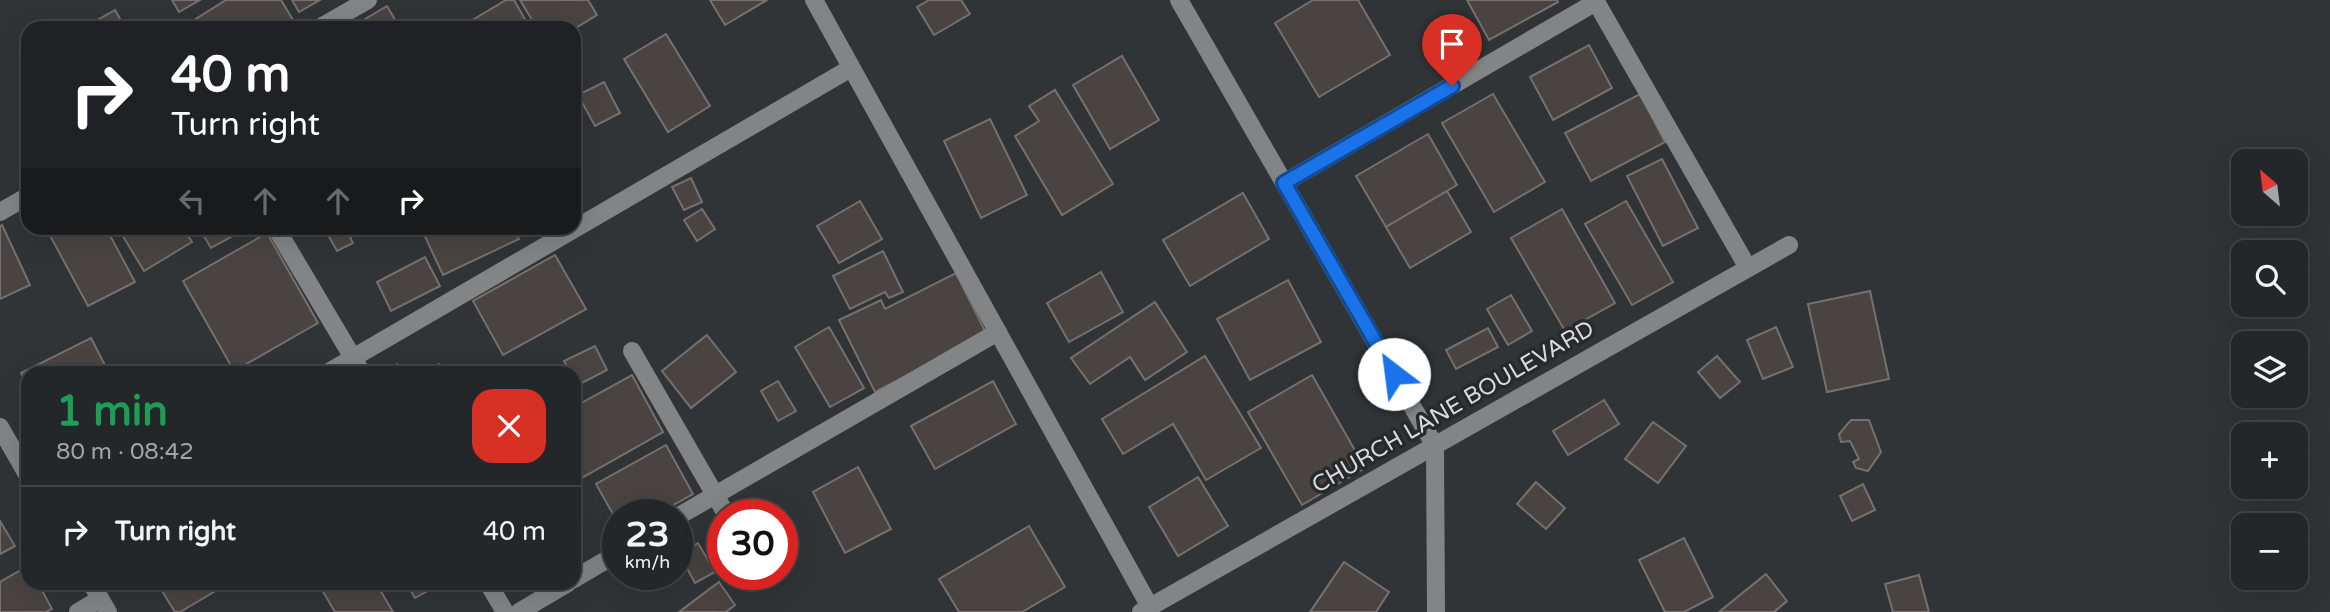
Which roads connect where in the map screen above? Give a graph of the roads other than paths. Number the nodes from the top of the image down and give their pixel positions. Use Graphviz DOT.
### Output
graph roads {
  1 [pos="368,0"];
  2 [pos="814,0"];
  3 [pos="1179,0"];
  4 [pos="1596,1"];
  5 [pos="331,21"];
  6 [pos="851,68"];
  7 [pos="1284,183"];
  8 [pos="21,200"];
  9 [pos="0,212"];
  10 [pos="581,231"];
  11 [pos="280,235"];
  12 [pos="574,235"];
  13 [pos="1789,245"];
  14 [pos="1748,268"];
  15 [pos="998,332"];
  16 [pos="632,351"];
  17 [pos="358,365"];
  18 [pos="0,427"];
  19 [pos="1435,446"];
  20 [pos="5,449"];
  21 [pos="21,468"];
  22 [pos="714,495"];
  23 [pos="717,499"];
  24 [pos="693,507"];
  25 [pos="602,562"];
  26 [pos="581,575"];
  27 [pos="492,590"];
  28 [pos="556,590"];
  29 [pos="104,605"];
  30 [pos="1145,610"];
  31 [pos="78,612"];
  32 [pos="505,612"];
  33 [pos="519,612"];
  34 [pos="1436,612"];
  1 -- 5 [label="street"];
  2 -- 6 [label="street"];
  3 -- 7 [label="street"];
  4 -- 7 [label="street"];
  4 -- 14 [label="street"];
  6 -- 10 [label="street"];
  6 -- 15 [label="street"];
  7 -- 19 [label="street"];
  8 -- 9 [label="street"];
  11 -- 17 [label="street"];
  12 -- 17 [label="street"];
  13 -- 14 [label="street, CHURCH LANE BOULEVARD"];
  14 -- 19 [label="street, CHURCH LANE BOULEVARD"];
  15 -- 22 [label="street"];
  15 -- 30 [label="street"];
  16 -- 22 [label="street"];
  18 -- 20 [label="street"];
  19 -- 30 [label="street, CHURCH LANE BOULEVARD"];
  19 -- 34 [label="street"];
  20 -- 21 [label="street"];
  22 -- 23 [label="street"];
  22 -- 24 [label="street"];
  25 -- 26 [label="street"];
  27 -- 32 [label="street"];
  28 -- 33 [label="street"];
  29 -- 31 [label="street"];
}
